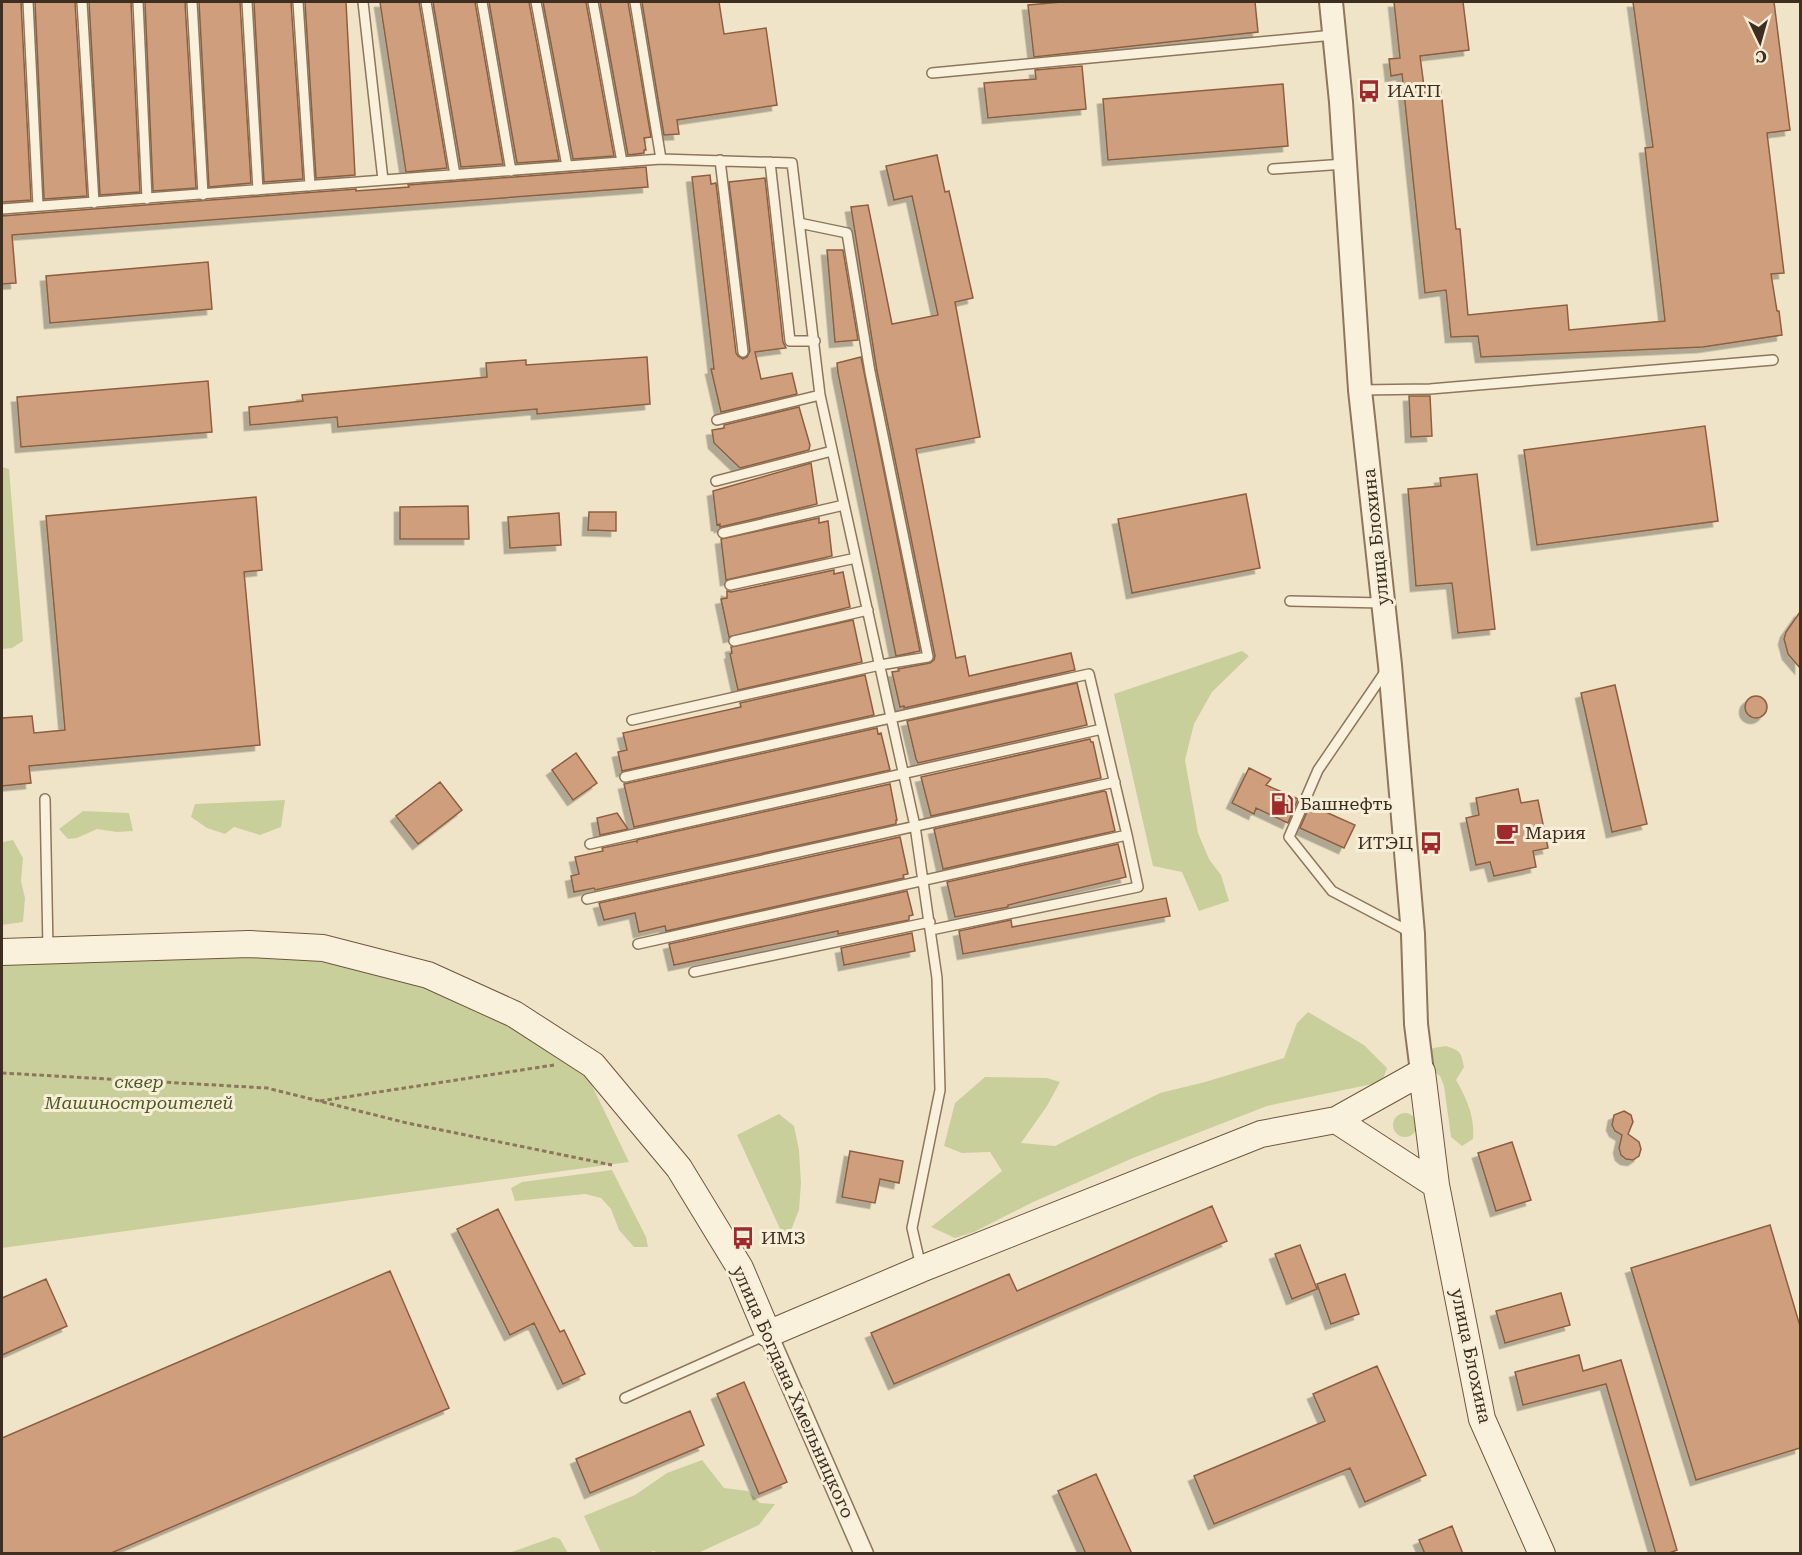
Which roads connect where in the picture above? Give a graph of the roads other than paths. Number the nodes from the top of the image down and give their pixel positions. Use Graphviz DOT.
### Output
graph roads {
  1 [pos="28,2"];
  2 [pos="82,2"];
  3 [pos="138,2"];
  4 [pos="192,2"];
  5 [pos="247,2"];
  6 [pos="298,2"];
  7 [pos="363,2"];
  8 [pos="426,2"];
  9 [pos="482,2"];
  10 [pos="536,2"];
  11 [pos="593,2"];
  12 [pos="635,2"];
  13 [pos="1331,2"];
  14 [pos="1334,35"];
  15 [pos="932,73"];
  16 [pos="661,159"];
  17 [pos="720,160"];
  18 [pos="622,162"];
  19 [pos="770,162"];
  20 [pos="1345,164"];
  21 [pos="567,166"];
  22 [pos="1274,169"];
  23 [pos="511,171"];
  24 [pos="455,175"];
  25 [pos="383,180"];
  26 [pos="310,186"];
  27 [pos="258,190"];
  28 [pos="203,195"];
  29 [pos="147,199"];
  30 [pos="94,203"];
  31 [pos="38,206"];
  32 [pos="2,209"];
  33 [pos="800,223"];
  34 [pos="815,341"];
  35 [pos="743,352"];
  36 [pos="1773,360"];
  37 [pos="1360,390"];
  38 [pos="820,395"];
  39 [pos="717,420"];
  40 [pos="832,451"];
  41 [pos="716,480"];
  42 [pos="844,505"];
  43 [pos="723,533"];
  44 [pos="856,558"];
  45 [pos="730,585"];
  46 [pos="1290,601"];
  47 [pos="1383,603"];
  48 [pos="868,610"];
  49 [pos="734,641"];
  50 [pos="880,665"];
  51 [pos="1390,665"];
  52 [pos="892,718"];
  53 [pos="632,720"];
  54 [pos="1102,729"];
  55 [pos="904,774"];
  56 [pos="625,777"];
  57 [pos="1115,782"];
  58 [pos="45,799"];
  59 [pos="915,826"];
  60 [pos="1127,835"];
  61 [pos="590,844"];
  62 [pos="924,881"];
  63 [pos="587,899"];
  64 [pos="930,926"];
  65 [pos="1413,934"];
  66 [pos="638,944"];
  67 [pos="48,950"];
  68 [pos="2,952"];
  69 [pos="694,972"];
  70 [pos="1422,1072"];
  71 [pos="1336,1120"];
  72 [pos="1436,1185"];
  73 [pos="921,1269"];
  74 [pos="768,1334"];
  75 [pos="625,1398"];
  76 [pos="864,1554"];
  77 [pos="1542,1554"];
  1 -- 31 [label="lane"];
  2 -- 30 [label="lane"];
  3 -- 29 [label="lane"];
  4 -- 28 [label="lane"];
  5 -- 27 [label="lane"];
  6 -- 26 [label="lane"];
  7 -- 25 [label="lane"];
  8 -- 24 [label="lane"];
  9 -- 23 [label="lane"];
  10 -- 21 [label="lane"];
  11 -- 18 [label="lane"];
  12 -- 16 [label="lane"];
  13 -- 14 [label="street, улица Блохина"];
  14 -- 15 [label="lane"];
  14 -- 20 [label="street, улица Блохина"];
  16 -- 17 [label="lane"];
  16 -- 18 [label="lane"];
  17 -- 19 [label="lane"];
  17 -- 35 [label="lane"];
  18 -- 21 [label="lane"];
  19 -- 33 [label="lane"];
  19 -- 34 [label="lane"];
  20 -- 22 [label="lane"];
  20 -- 37 [label="street, улица Блохина"];
  21 -- 23 [label="lane"];
  23 -- 24 [label="lane"];
  24 -- 25 [label="lane"];
  25 -- 26 [label="lane"];
  26 -- 27 [label="lane"];
  27 -- 28 [label="lane"];
  28 -- 29 [label="lane"];
  29 -- 30 [label="lane"];
  30 -- 31 [label="lane"];
  31 -- 32 [label="lane"];
  33 -- 34 [label="lane"];
  33 -- 50 [label="lane"];
  34 -- 38 [label="lane"];
  36 -- 37 [label="lane"];
  37 -- 47 [label="street, улица Блохина"];
  38 -- 39 [label="lane"];
  38 -- 40 [label="lane"];
  40 -- 41 [label="lane"];
  40 -- 42 [label="lane"];
  42 -- 43 [label="lane"];
  42 -- 44 [label="lane"];
  44 -- 45 [label="lane"];
  44 -- 48 [label="lane"];
  46 -- 47 [label="lane"];
  47 -- 51 [label="street, улица Блохина"];
  48 -- 49 [label="lane"];
  48 -- 50 [label="lane"];
  50 -- 52 [label="lane"];
  50 -- 53 [label="lane"];
  51 -- 65 [label="street, улица Блохина"];
  51 -- 65 [label="lane"];
  52 -- 54 [label="lane"];
  52 -- 55 [label="lane"];
  52 -- 56 [label="lane"];
  54 -- 55 [label="lane"];
  54 -- 57 [label="lane"];
  55 -- 59 [label="lane"];
  55 -- 61 [label="lane"];
  57 -- 59 [label="lane"];
  57 -- 60 [label="lane"];
  58 -- 67 [label="lane"];
  59 -- 62 [label="lane"];
  59 -- 63 [label="lane"];
  60 -- 62 [label="lane"];
  60 -- 64 [label="lane"];
  62 -- 64 [label="lane"];
  62 -- 66 [label="lane"];
  64 -- 69 [label="lane"];
  64 -- 73 [label="lane"];
  65 -- 70 [label="street, улица Блохина"];
  67 -- 68 [label="main road, улица Богдана Хмельницкого"];
  67 -- 74 [label="main road, улица Богдана Хмельницкого"];
  70 -- 71 [label="main road"];
  70 -- 72 [label="main road, улица Блохина"];
  71 -- 72 [label="main road"];
  71 -- 73 [label="main road"];
  72 -- 77 [label="main road, улица Блохина"];
  73 -- 74 [label="main road"];
  74 -- 75 [label="lane"];
  74 -- 76 [label="street, улица Богдана Хмельницкого"];
}
